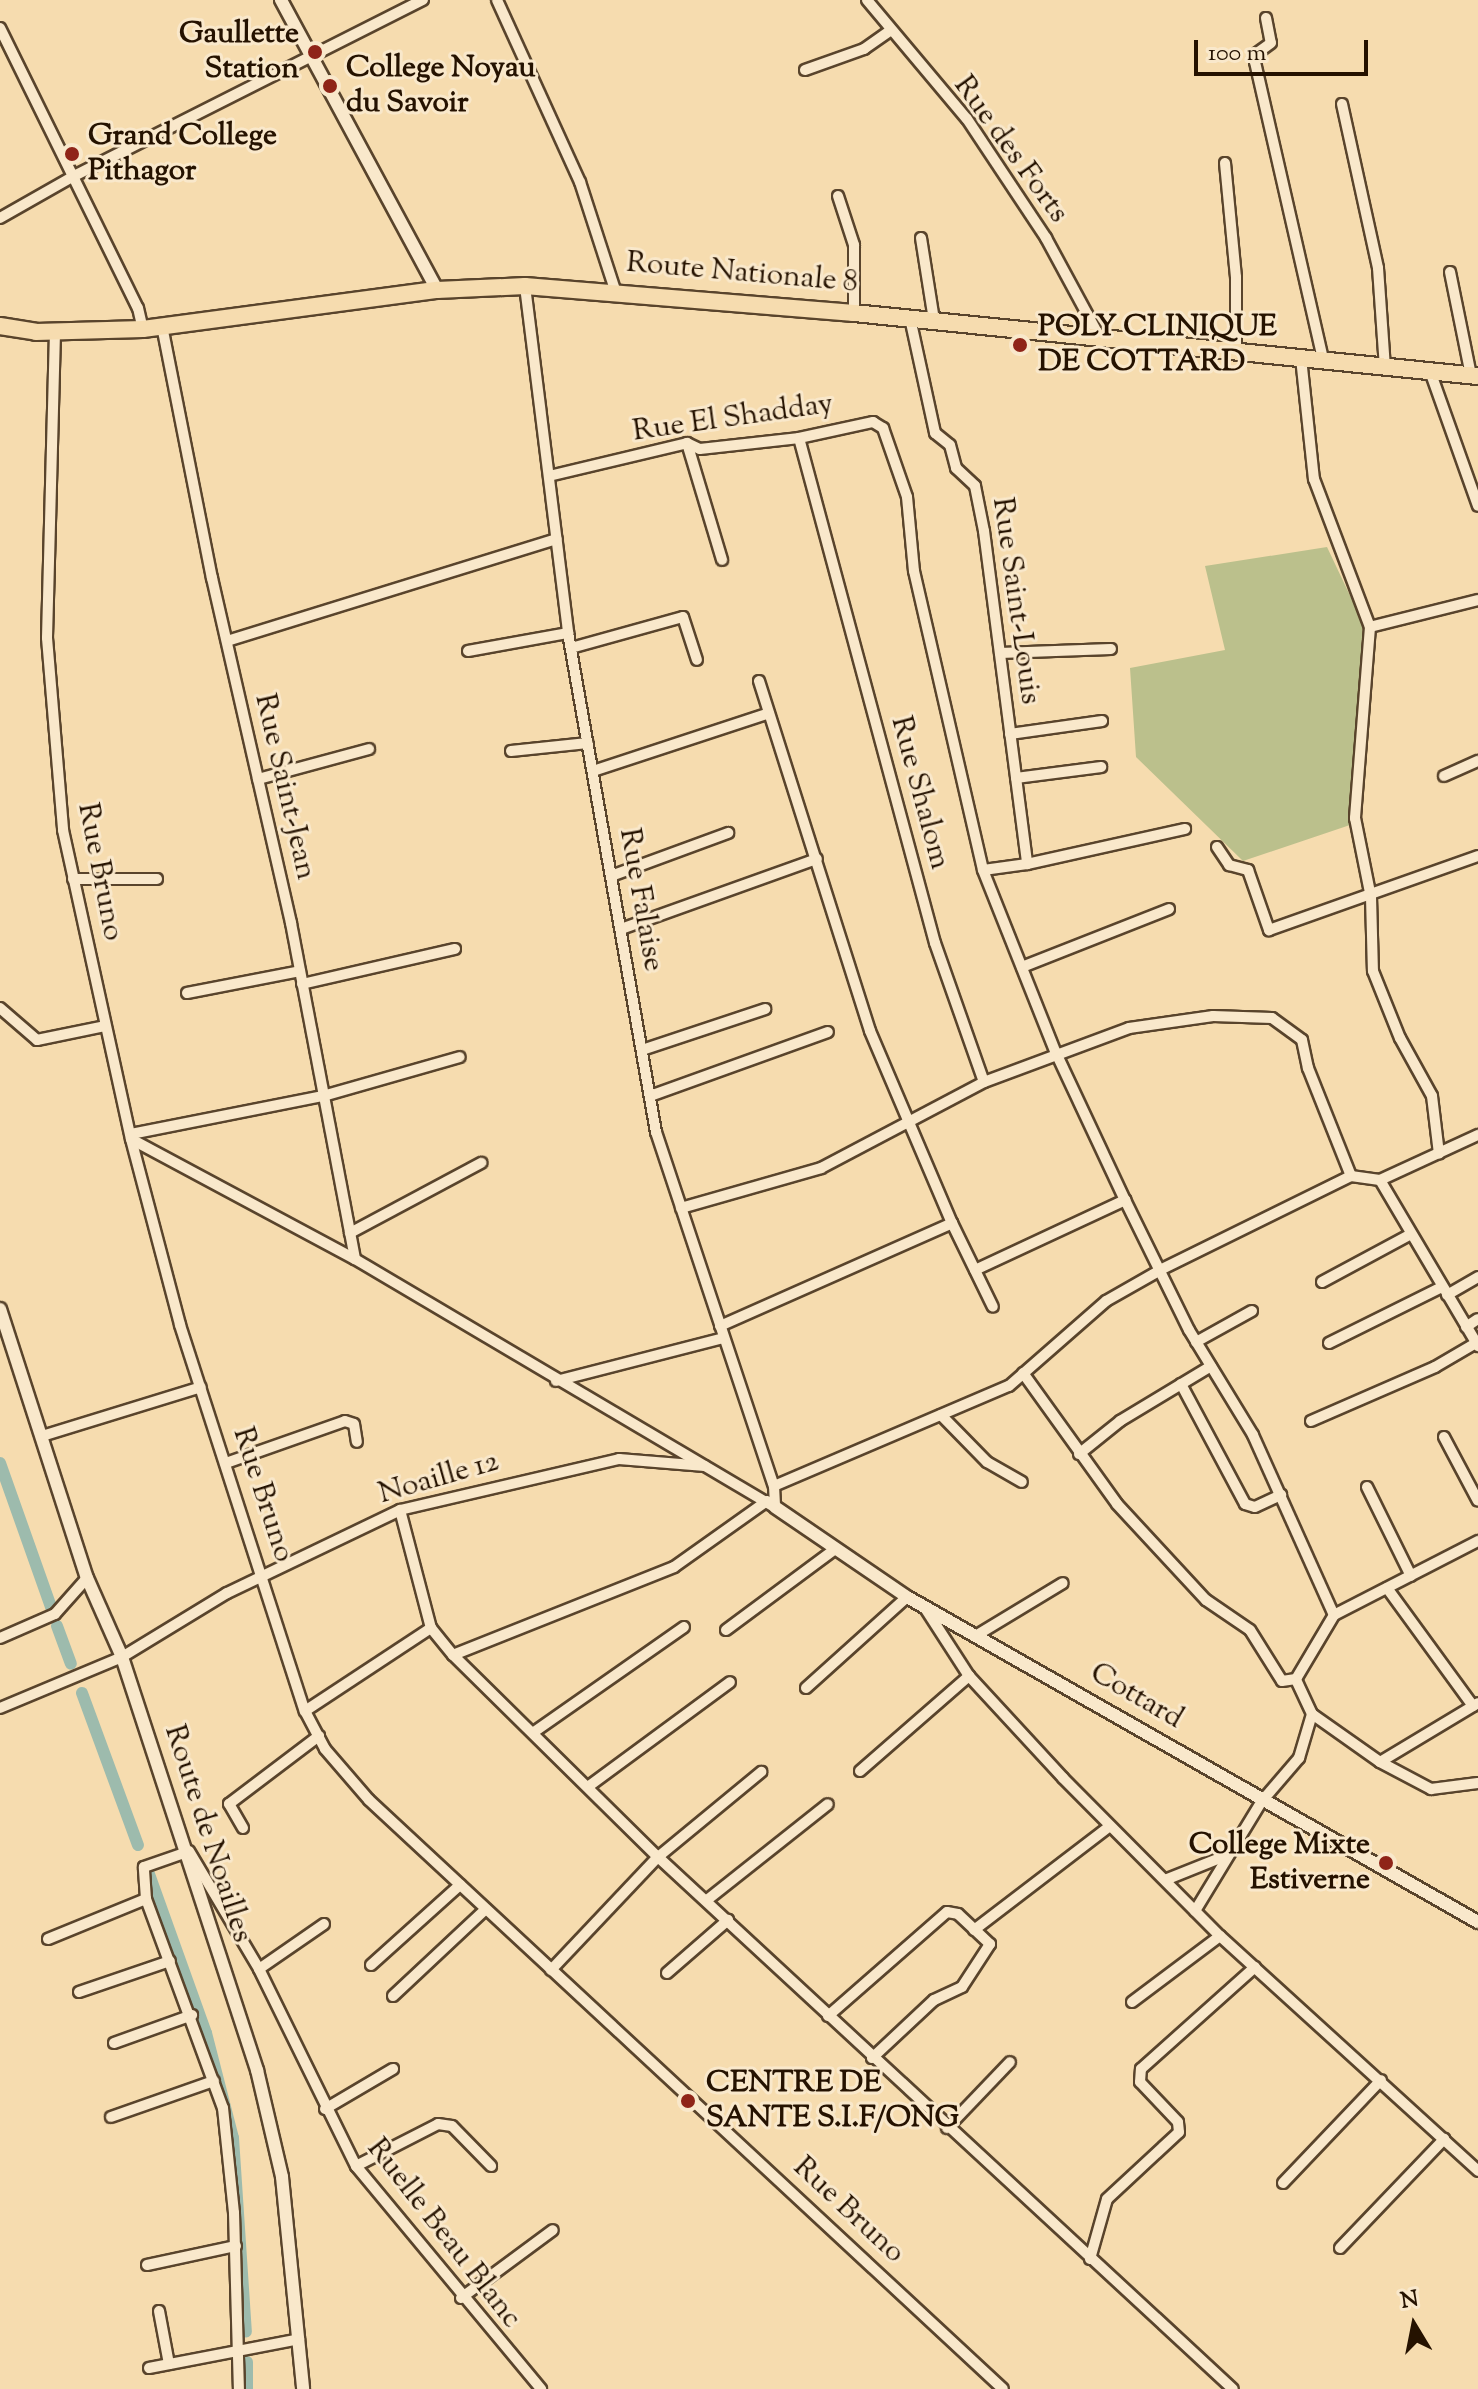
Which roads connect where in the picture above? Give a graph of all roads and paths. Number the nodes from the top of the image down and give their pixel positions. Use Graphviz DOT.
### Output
graph roads {
  1 [pos="281,0"];
  2 [pos="423,0"];
  3 [pos="497,0"];
  4 [pos="867,0"];
  5 [pos="1266,18"];
  6 [pos="0,28"];
  7 [pos="890,31"];
  8 [pos="310,57"];
  9 [pos="805,70"];
  10 [pos="1342,104"];
  11 [pos="1225,163"];
  12 [pos="74,176"];
  13 [pos="838,196"];
  14 [pos="0,218"];
  15 [pos="921,238"];
  16 [pos="1450,272"];
  17 [pos="525,286"];
  18 [pos="437,290"];
  19 [pos="615,290"];
  20 [pos="854,313"];
  21 [pos="910,318"];
  22 [pos="934,320"];
  23 [pos="0,326"];
  24 [pos="162,326"];
  25 [pos="143,329"];
  26 [pos="55,332"];
  27 [pos="1100,338"];
  28 [pos="1236,351"];
  29 [pos="1301,358"];
  30 [pos="1323,360"];
  31 [pos="1385,367"];
  32 [pos="1430,371"];
  33 [pos="1474,376"];
  34 [pos="799,438"];
  35 [pos="687,443"];
  36 [pos="549,476"];
  37 [pos="1478,506"];
  38 [pos="557,539"];
  39 [pos="722,560"];
  40 [pos="1478,600"];
  41 [pos="1370,627"];
  42 [pos="568,633"];
  43 [pos="227,641"];
  44 [pos="571,648"];
  45 [pos="1111,649"];
  46 [pos="468,651"];
  47 [pos="1000,653"];
  48 [pos="697,660"];
  49 [pos="759,681"];
  50 [pos="769,713"];
  51 [pos="1102,721"];
  52 [pos="1010,734"];
  53 [pos="588,743"];
  54 [pos="369,749"];
  55 [pos="511,751"];
  56 [pos="1478,761"];
  57 [pos="1101,767"];
  58 [pos="593,771"];
  59 [pos="1444,776"];
  60 [pos="1016,778"];
  61 [pos="258,779"];
  62 [pos="1185,829"];
  63 [pos="728,833"];
  64 [pos="1217,847"];
  65 [pos="1478,856"];
  66 [pos="817,859"];
  67 [pos="1027,864"];
  68 [pos="983,870"];
  69 [pos="611,876"];
  70 [pos="73,879"];
  71 [pos="157,879"];
  72 [pos="1371,897"];
  73 [pos="1169,909"];
  74 [pos="621,929"];
  75 [pos="455,949"];
  76 [pos="1022,967"];
  77 [pos="300,971"];
  78 [pos="302,984"];
  79 [pos="187,993"];
  80 [pos="0,1008"];
  81 [pos="765,1009"];
  82 [pos="105,1026"];
  83 [pos="828,1032"];
  84 [pos="642,1050"];
  85 [pos="1056,1053"];
  86 [pos="460,1057"];
  87 [pos="984,1082"];
  88 [pos="323,1096"];
  89 [pos="650,1096"];
  90 [pos="909,1124"];
  91 [pos="1478,1135"];
  92 [pos="131,1136"];
  93 [pos="1439,1154"];
  94 [pos="481,1163"];
  95 [pos="1351,1176"];
  96 [pos="1380,1180"];
  97 [pos="1125,1200"];
  98 [pos="681,1208"];
  99 [pos="952,1223"];
  100 [pos="350,1233"];
  101 [pos="1411,1234"];
  102 [pos="355,1259"];
  103 [pos="1162,1269"];
  104 [pos="975,1270"];
  105 [pos="1478,1277"];
  106 [pos="1322,1282"];
  107 [pos="1444,1291"];
  108 [pos="993,1307"];
  109 [pos="0,1309"];
  110 [pos="1252,1311"];
  111 [pos="1478,1319"];
  112 [pos="720,1326"];
  113 [pos="1466,1327"];
  114 [pos="724,1338"];
  115 [pos="1196,1342"];
  116 [pos="1329,1343"];
  117 [pos="1477,1345"];
  118 [pos="1211,1366"];
  119 [pos="1023,1373"];
  120 [pos="556,1381"];
  121 [pos="1181,1384"];
  122 [pos="201,1387"];
  123 [pos="941,1415"];
  124 [pos="1311,1421"];
  125 [pos="42,1436"];
  126 [pos="1444,1437"];
  127 [pos="357,1442"];
  128 [pos="1079,1454"];
  129 [pos="226,1463"];
  130 [pos="705,1466"];
  131 [pos="1022,1482"];
  132 [pos="774,1486"];
  133 [pos="1367,1487"];
  134 [pos="1281,1495"];
  135 [pos="1478,1501"];
  136 [pos="771,1504"];
  137 [pos="400,1510"];
  138 [pos="1478,1541"];
  139 [pos="835,1549"];
  140 [pos="263,1575"];
  141 [pos="1411,1576"];
  142 [pos="87,1578"];
  143 [pos="1063,1583"];
  144 [pos="1387,1588"];
  145 [pos="907,1597"];
  146 [pos="925,1608"];
  147 [pos="1334,1615"];
  148 [pos="684,1627"];
  149 [pos="431,1628"];
  150 [pos="726,1630"];
  151 [pos="977,1635"];
  152 [pos="0,1638"];
  153 [pos="453,1655"];
  154 [pos="122,1657"];
  155 [pos="969,1676"];
  156 [pos="1296,1679"];
  157 [pos="730,1682"];
  158 [pos="806,1688"];
  159 [pos="1476,1705"];
  160 [pos="0,1708"];
  161 [pos="305,1711"];
  162 [pos="1312,1714"];
  163 [pos="534,1732"];
  164 [pos="319,1736"];
  165 [pos="1380,1762"];
  166 [pos="860,1771"];
  167 [pos="761,1772"];
  168 [pos="1478,1783"];
  169 [pos="589,1786"];
  170 [pos="1262,1801"];
  171 [pos="828,1804"];
  172 [pos="1110,1826"];
  173 [pos="243,1828"];
  174 [pos="186,1849"];
  175 [pos="1225,1856"];
  176 [pos="658,1857"];
  177 [pos="1165,1880"];
  178 [pos="460,1885"];
  179 [pos="146,1899"];
  180 [pos="707,1900"];
  181 [pos="486,1909"];
  182 [pos="1195,1911"];
  183 [pos="728,1920"];
  184 [pos="1478,1922"];
  185 [pos="324,1924"];
  186 [pos="974,1930"];
  187 [pos="1220,1936"];
  188 [pos="48,1939"];
  189 [pos="170,1961"];
  190 [pos="371,1965"];
  191 [pos="1255,1967"];
  192 [pos="259,1969"];
  193 [pos="551,1970"];
  194 [pos="667,1973"];
  195 [pos="79,1992"];
  196 [pos="393,1996"];
  197 [pos="1132,2002"];
  198 [pos="192,2015"];
  199 [pos="828,2016"];
  200 [pos="114,2043"];
  201 [pos="872,2058"];
  202 [pos="1010,2062"];
  203 [pos="393,2069"];
  204 [pos="1381,2080"];
  205 [pos="214,2081"];
  206 [pos="325,2109"];
  207 [pos="111,2117"];
  208 [pos="947,2128"];
  209 [pos="1444,2139"];
  210 [pos="356,2166"];
  211 [pos="491,2166"];
  212 [pos="1478,2171"];
  213 [pos="1283,2183"];
  214 [pos="553,2230"];
  215 [pos="236,2246"];
  216 [pos="1340,2248"];
  217 [pos="1090,2259"];
  218 [pos="147,2265"];
  219 [pos="461,2298"];
  220 [pos="159,2311"];
  221 [pos="299,2339"];
  222 [pos="237,2350"];
  223 [pos="169,2364"];
  224 [pos="149,2368"];
  225 [pos="239,2389"];
  226 [pos="303,2389"];
  227 [pos="541,2389"];
  228 [pos="1003,2389"];
  229 [pos="1233,2389"];
  1 -- 8 [label="street"];
  2 -- 8 [label="street"];
  3 -- 19 [label="street"];
  4 -- 7 [label="street, Rue des Forts"];
  5 -- 30 [label="street"];
  6 -- 12 [label="street"];
  7 -- 9 [label="street"];
  7 -- 27 [label="street, Rue des Forts"];
  8 -- 12 [label="street"];
  8 -- 18 [label="street"];
  10 -- 31 [label="street"];
  11 -- 28 [label="street"];
  12 -- 14 [label="street"];
  12 -- 25 [label="street"];
  13 -- 20 [label="street"];
  15 -- 22 [label="street"];
  16 -- 33 [label="street"];
  17 -- 18 [label="main road, Route Nationale 8"];
  17 -- 19 [label="main road, Route Nationale 8"];
  17 -- 36 [label="street, Rue Falaise"];
  18 -- 24 [label="main road, Route Nationale 8"];
  19 -- 20 [label="main road, Route Nationale 8"];
  20 -- 21 [label="main road, Route Nationale 8"];
  21 -- 22 [label="main road, Route Nationale 8"];
  21 -- 47 [label="street, Rue Saint-Louis"];
  22 -- 27 [label="main road, Route Nationale 8"];
  23 -- 26 [label="main road, Route Nationale 8"];
  24 -- 25 [label="main road, Route Nationale 8"];
  24 -- 43 [label="street, Rue Saint-Jean"];
  25 -- 26 [label="main road, Route Nationale 8"];
  26 -- 70 [label="street, Rue Bruno"];
  27 -- 28 [label="main road, Route Nationale 8"];
  28 -- 29 [label="main road, Route Nationale 8"];
  29 -- 30 [label="main road, Route Nationale 8"];
  29 -- 41 [label="street"];
  30 -- 31 [label="main road, Route Nationale 8"];
  31 -- 32 [label="main road, Route Nationale 8"];
  32 -- 33 [label="main road, Route Nationale 8"];
  32 -- 37 [label="street"];
  34 -- 35 [label="street, Rue El Shadday"];
  34 -- 68 [label="street, Rue El Shadday"];
  34 -- 87 [label="street, Rue Shalom"];
  35 -- 36 [label="street, Rue El Shadday"];
  35 -- 39 [label="street"];
  36 -- 38 [label="street, Rue Falaise"];
  38 -- 42 [label="street, Rue Falaise"];
  38 -- 43 [label="street"];
  40 -- 41 [label="street"];
  41 -- 72 [label="street"];
  42 -- 44 [label="street, Rue Falaise"];
  42 -- 46 [label="street"];
  43 -- 61 [label="street, Rue Saint-Jean"];
  44 -- 48 [label="street"];
  44 -- 53 [label="street, Rue Falaise"];
  45 -- 47 [label="street"];
  47 -- 52 [label="street, Rue Saint-Louis"];
  49 -- 50 [label="street"];
  50 -- 58 [label="street"];
  50 -- 66 [label="street"];
  51 -- 52 [label="street"];
  52 -- 60 [label="street, Rue Saint-Louis"];
  53 -- 55 [label="street"];
  53 -- 58 [label="street, Rue Falaise"];
  54 -- 61 [label="street"];
  56 -- 59 [label="street"];
  57 -- 60 [label="street"];
  58 -- 69 [label="street, Rue Falaise"];
  60 -- 67 [label="street, Rue Saint-Louis"];
  61 -- 77 [label="street, Rue Saint-Jean"];
  62 -- 67 [label="street"];
  63 -- 69 [label="street"];
  64 -- 72 [label="street"];
  65 -- 72 [label="street"];
  66 -- 74 [label="street"];
  66 -- 90 [label="street"];
  67 -- 68 [label="street"];
  68 -- 76 [label="street"];
  69 -- 74 [label="street, Rue Falaise"];
  70 -- 71 [label="street"];
  70 -- 82 [label="street, Rue Bruno"];
  72 -- 93 [label="street"];
  73 -- 76 [label="street"];
  74 -- 84 [label="street, Rue Falaise"];
  75 -- 78 [label="street"];
  76 -- 85 [label="street"];
  77 -- 78 [label="street, Rue Saint-Jean"];
  77 -- 79 [label="street"];
  78 -- 88 [label="street, Rue Saint-Jean"];
  80 -- 82 [label="street"];
  81 -- 84 [label="street"];
  82 -- 92 [label="street, Rue Bruno"];
  83 -- 89 [label="street"];
  84 -- 89 [label="street, Rue Falaise"];
  85 -- 87 [label="street"];
  85 -- 95 [label="street"];
  85 -- 97 [label="street"];
  86 -- 88 [label="street"];
  87 -- 90 [label="street"];
  88 -- 92 [label="street"];
  88 -- 100 [label="street, Rue Saint-Jean"];
  89 -- 98 [label="street, Rue Falaise"];
  90 -- 98 [label="street"];
  90 -- 99 [label="street"];
  91 -- 93 [label="street"];
  92 -- 102 [label="street"];
  92 -- 122 [label="street, Rue Bruno"];
  93 -- 96 [label="street"];
  94 -- 100 [label="street"];
  95 -- 96 [label="street"];
  95 -- 103 [label="street"];
  96 -- 101 [label="street"];
  97 -- 103 [label="street"];
  97 -- 104 [label="street"];
  98 -- 112 [label="street, Rue Falaise"];
  99 -- 104 [label="street"];
  99 -- 112 [label="street"];
  100 -- 102 [label="street, Rue Saint-Jean"];
  101 -- 106 [label="street"];
  101 -- 107 [label="street"];
  102 -- 120 [label="street"];
  103 -- 115 [label="street"];
  103 -- 119 [label="street"];
  104 -- 108 [label="street"];
  105 -- 107 [label="street"];
  107 -- 113 [label="street"];
  107 -- 116 [label="street"];
  109 -- 125 [label="street, Route de Noailles"];
  110 -- 115 [label="street"];
  111 -- 113 [label="street"];
  112 -- 114 [label="street, Rue Falaise"];
  113 -- 117 [label="street"];
  114 -- 120 [label="street"];
  114 -- 132 [label="street, Rue Falaise"];
  115 -- 118 [label="street"];
  117 -- 124 [label="street"];
  118 -- 121 [label="street"];
  118 -- 134 [label="street"];
  119 -- 123 [label="street"];
  119 -- 128 [label="street"];
  120 -- 130 [label="street"];
  121 -- 128 [label="street"];
  121 -- 134 [label="street"];
  122 -- 125 [label="street"];
  122 -- 129 [label="street, Rue Bruno"];
  123 -- 131 [label="street"];
  123 -- 132 [label="street"];
  125 -- 142 [label="street, Route de Noailles"];
  126 -- 135 [label="street"];
  127 -- 129 [label="street"];
  128 -- 156 [label="street"];
  129 -- 140 [label="street, Rue Bruno"];
  130 -- 136 [label="street"];
  130 -- 137 [label="street, Noaille 12"];
  132 -- 136 [label="street, Rue Falaise"];
  133 -- 141 [label="street"];
  134 -- 147 [label="street"];
  136 -- 139 [label="street, Cottard"];
  136 -- 153 [label="street"];
  137 -- 140 [label="street, Noaille 12"];
  137 -- 149 [label="street"];
  138 -- 141 [label="street"];
  139 -- 145 [label="street, Cottard"];
  139 -- 150 [label="street"];
  140 -- 154 [label="street, Noaille 12"];
  140 -- 161 [label="street, Rue Bruno"];
  141 -- 144 [label="street"];
  142 -- 152 [label="street"];
  142 -- 154 [label="street, Route de Noailles"];
  143 -- 151 [label="street"];
  144 -- 147 [label="street"];
  144 -- 159 [label="street"];
  145 -- 146 [label="street, Cottard"];
  145 -- 158 [label="street"];
  146 -- 151 [label="street, Cottard"];
  146 -- 155 [label="street"];
  147 -- 156 [label="street"];
  148 -- 163 [label="street"];
  149 -- 153 [label="street"];
  149 -- 161 [label="street"];
  151 -- 170 [label="street, Cottard"];
  153 -- 163 [label="street"];
  154 -- 160 [label="street, Noaille 12"];
  154 -- 174 [label="street, Route de Noailles"];
  155 -- 166 [label="street"];
  155 -- 172 [label="street"];
  156 -- 162 [label="street"];
  157 -- 169 [label="street"];
  159 -- 165 [label="street"];
  161 -- 164 [label="street, Rue Bruno"];
  162 -- 165 [label="street"];
  162 -- 170 [label="street"];
  163 -- 169 [label="street"];
  164 -- 173 [label="street"];
  164 -- 178 [label="street, Rue Bruno"];
  165 -- 168 [label="street"];
  167 -- 176 [label="street"];
  169 -- 176 [label="street"];
  170 -- 175 [label="street"];
  170 -- 184 [label="street, Cottard"];
  171 -- 180 [label="street"];
  172 -- 177 [label="street"];
  172 -- 186 [label="street"];
  174 -- 179 [label="street"];
  174 -- 192 [label="street, Ruelle Beau Blanc"];
  174 -- 221 [label="street, Route de Noailles"];
  175 -- 177 [label="street"];
  175 -- 182 [label="street"];
  176 -- 180 [label="street"];
  176 -- 193 [label="street"];
  177 -- 182 [label="street"];
  178 -- 181 [label="street, Rue Bruno"];
  178 -- 190 [label="street"];
  179 -- 188 [label="street"];
  179 -- 189 [label="street"];
  180 -- 183 [label="street"];
  181 -- 193 [label="street, Rue Bruno"];
  181 -- 196 [label="street"];
  182 -- 187 [label="street"];
  183 -- 194 [label="street"];
  183 -- 199 [label="street"];
  185 -- 192 [label="street"];
  186 -- 199 [label="street"];
  186 -- 201 [label="street"];
  187 -- 191 [label="street"];
  187 -- 197 [label="street"];
  189 -- 195 [label="street"];
  189 -- 198 [label="street"];
  191 -- 204 [label="street"];
  191 -- 217 [label="street"];
  192 -- 206 [label="street, Ruelle Beau Blanc"];
  193 -- 228 [label="street, Rue Bruno"];
  198 -- 200 [label="street"];
  198 -- 205 [label="street"];
  199 -- 201 [label="street"];
  201 -- 208 [label="street"];
  202 -- 208 [label="street"];
  203 -- 206 [label="street"];
  204 -- 209 [label="street"];
  204 -- 213 [label="street"];
  205 -- 207 [label="street"];
  205 -- 215 [label="street"];
  206 -- 210 [label="street, Ruelle Beau Blanc"];
  208 -- 217 [label="street"];
  209 -- 212 [label="street"];
  209 -- 216 [label="street"];
  210 -- 211 [label="street"];
  210 -- 219 [label="street, Ruelle Beau Blanc"];
  214 -- 219 [label="street"];
  215 -- 218 [label="street"];
  215 -- 222 [label="street"];
  217 -- 229 [label="street"];
  219 -- 227 [label="street, Ruelle Beau Blanc"];
  220 -- 223 [label="street"];
  221 -- 222 [label="street"];
  221 -- 226 [label="street, Route de Noailles"];
  222 -- 223 [label="street"];
  222 -- 225 [label="street"];
  223 -- 224 [label="street"];
}
